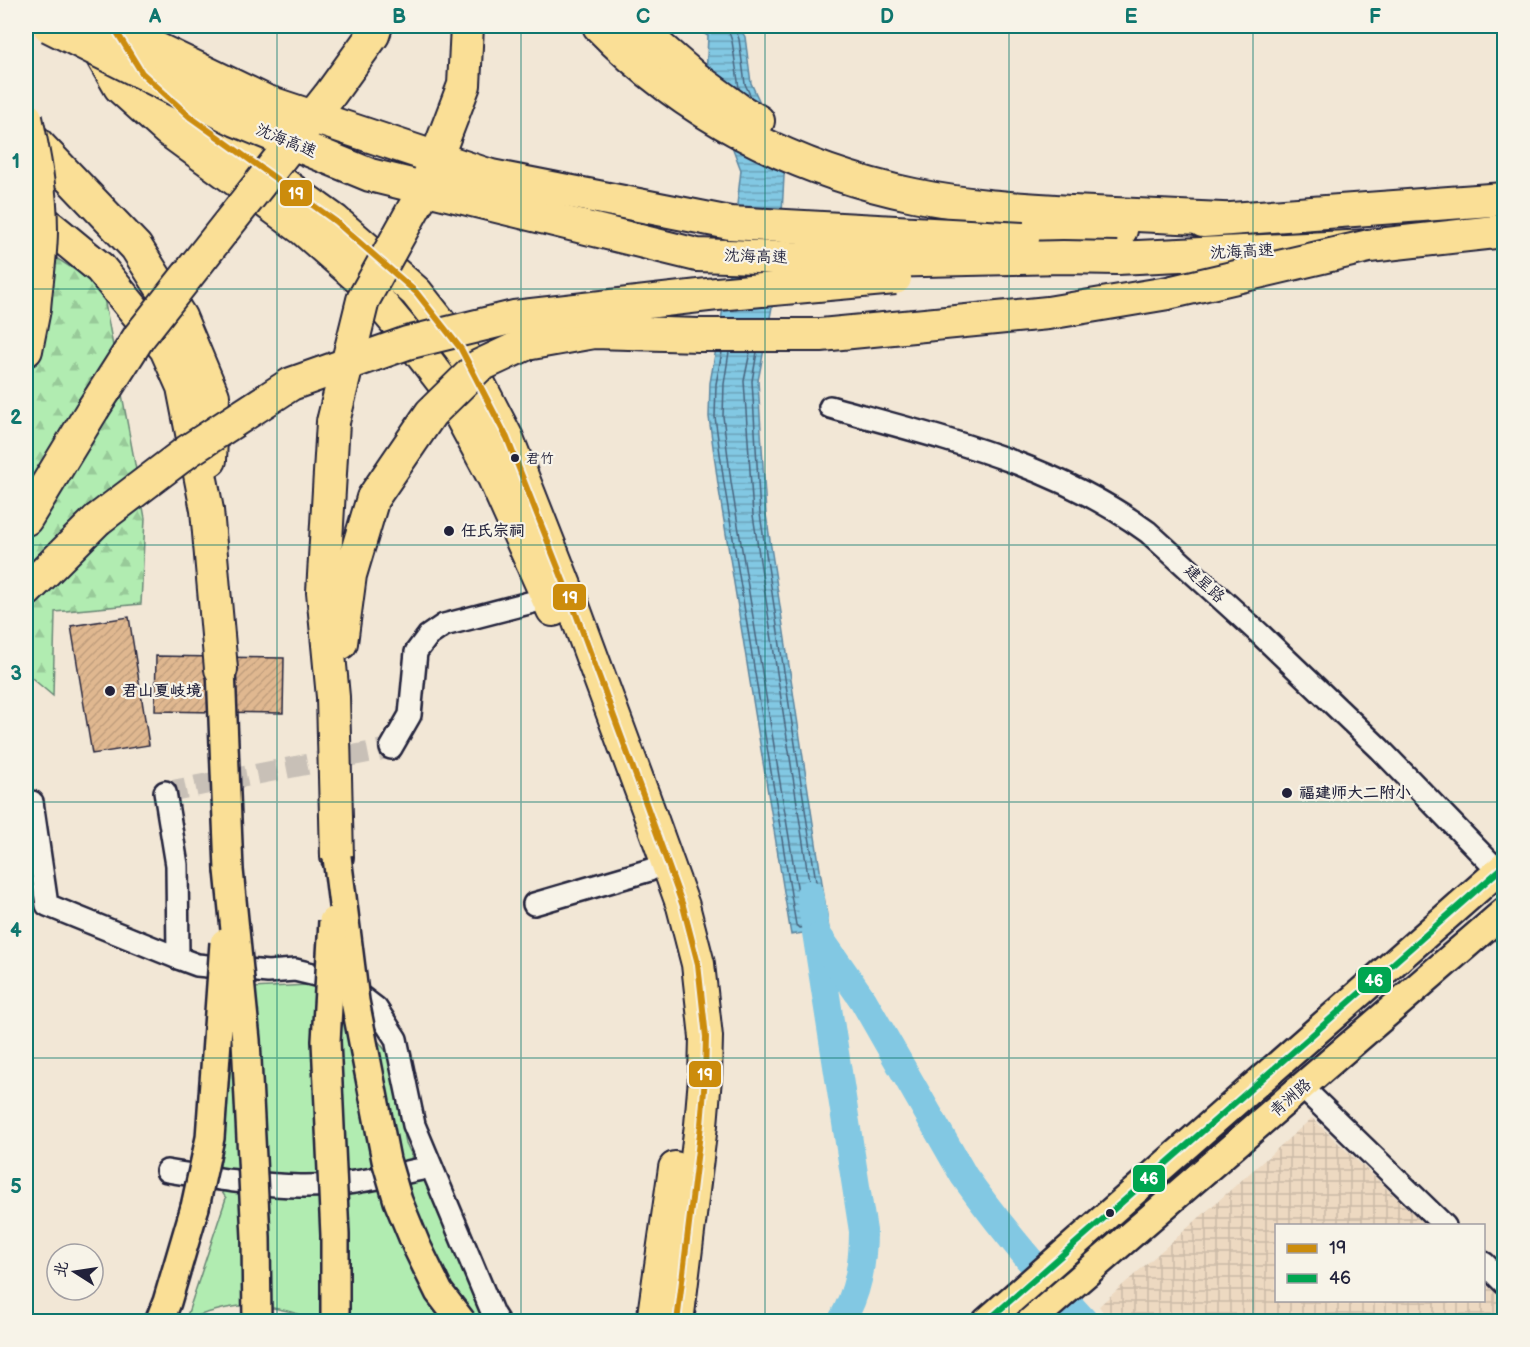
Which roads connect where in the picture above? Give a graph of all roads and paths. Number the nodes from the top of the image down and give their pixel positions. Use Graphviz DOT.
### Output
graph roads {
  1 [pos="49,26"];
  2 [pos="91,26"];
  3 [pos="109,26"];
  4 [pos="116,26"];
  5 [pos="376,26"];
  6 [pos="467,26"];
  7 [pos="599,26"];
  8 [pos="635,26"];
  9 [pos="26,118"];
  10 [pos="26,132"];
  11 [pos="916,196"];
  12 [pos="1504,199"];
  13 [pos="26,207"];
  14 [pos="1222,219"];
  15 [pos="1504,231"];
  16 [pos="1369,246"];
  17 [pos="1117,258"];
  18 [pos="26,350"];
  19 [pos="830,406"];
  20 [pos="207,510"];
  21 [pos="26,519"];
  22 [pos="26,591"];
  23 [pos="548,598"];
  24 [pos="221,669"];
  25 [pos="333,698"];
  26 [pos="26,721"];
  27 [pos="391,748"];
  28 [pos="165,792"];
  29 [pos="32,802"];
  30 [pos="337,857"];
  31 [pos="229,870"];
  32 [pos="650,870"];
  33 [pos="1503,872"];
  34 [pos="534,904"];
  35 [pos="1504,912"];
  36 [pos="178,958"];
  37 [pos="1317,1032"];
  38 [pos="1338,1058"];
  39 [pos="1303,1088"];
  40 [pos="431,1167"];
  41 [pos="167,1171"];
  42 [pos="1443,1224"];
  43 [pos="1485,1264"];
  44 [pos="1504,1283"];
  45 [pos="1031,1321"];
  46 [pos="159,1322"];
  47 [pos="258,1322"];
  48 [pos="335,1322"];
  49 [pos="462,1322"];
  50 [pos="498,1322"];
  51 [pos="653,1322"];
  52 [pos="677,1322"];
  53 [pos="986,1322"];
  1 -- 17 [label="highway, 沈海高速, bridge"];
  2 -- 23 [label="highway"];
  3 -- 14 [label="highway, 沈海高速, bridge"];
  4 -- 52 [label="highway"];
  5 -- 21 [label="highway, bridge"];
  6 -- 25 [label="highway, bridge"];
  7 -- 11 [label="highway"];
  8 -- 11 [label="highway"];
  9 -- 18 [label="highway, bridge"];
  10 -- 20 [label="highway"];
  11 -- 14 [label="highway"];
  12 -- 14 [label="highway, 沈海高速"];
  13 -- 20 [label="highway"];
  15 -- 16 [label="highway, 沈海高速"];
  16 -- 17 [label="highway, 沈海高速, bridge"];
  16 -- 25 [label="highway, bridge"];
  17 -- 22 [label="highway, bridge"];
  19 -- 33 [label="street, 建星路"];
  20 -- 24 [label="highway"];
  23 -- 27 [label="street"];
  23 -- 32 [label="highway"];
  24 -- 31 [label="main road"];
  25 -- 30 [label="highway"];
  26 -- 29 [label="path"];
  28 -- 36 [label="street"];
  29 -- 36 [label="street"];
  30 -- 48 [label="main road, bridge"];
  30 -- 49 [label="main road, bridge"];
  31 -- 46 [label="main road, bridge"];
  31 -- 47 [label="main road, bridge"];
  32 -- 34 [label="street"];
  32 -- 51 [label="highway"];
  33 -- 37 [label="main road, 青洲路"];
  35 -- 38 [label="main road, 青洲路"];
  36 -- 40 [label="street"];
  37 -- 38 [label="main road"];
  37 -- 53 [label="main road, 青洲路"];
  38 -- 39 [label="main road, 青洲路"];
  39 -- 42 [label="street"];
  39 -- 45 [label="main road, 青洲路"];
  40 -- 41 [label="street"];
  40 -- 50 [label="street"];
  43 -- 44 [label="street"];
}
